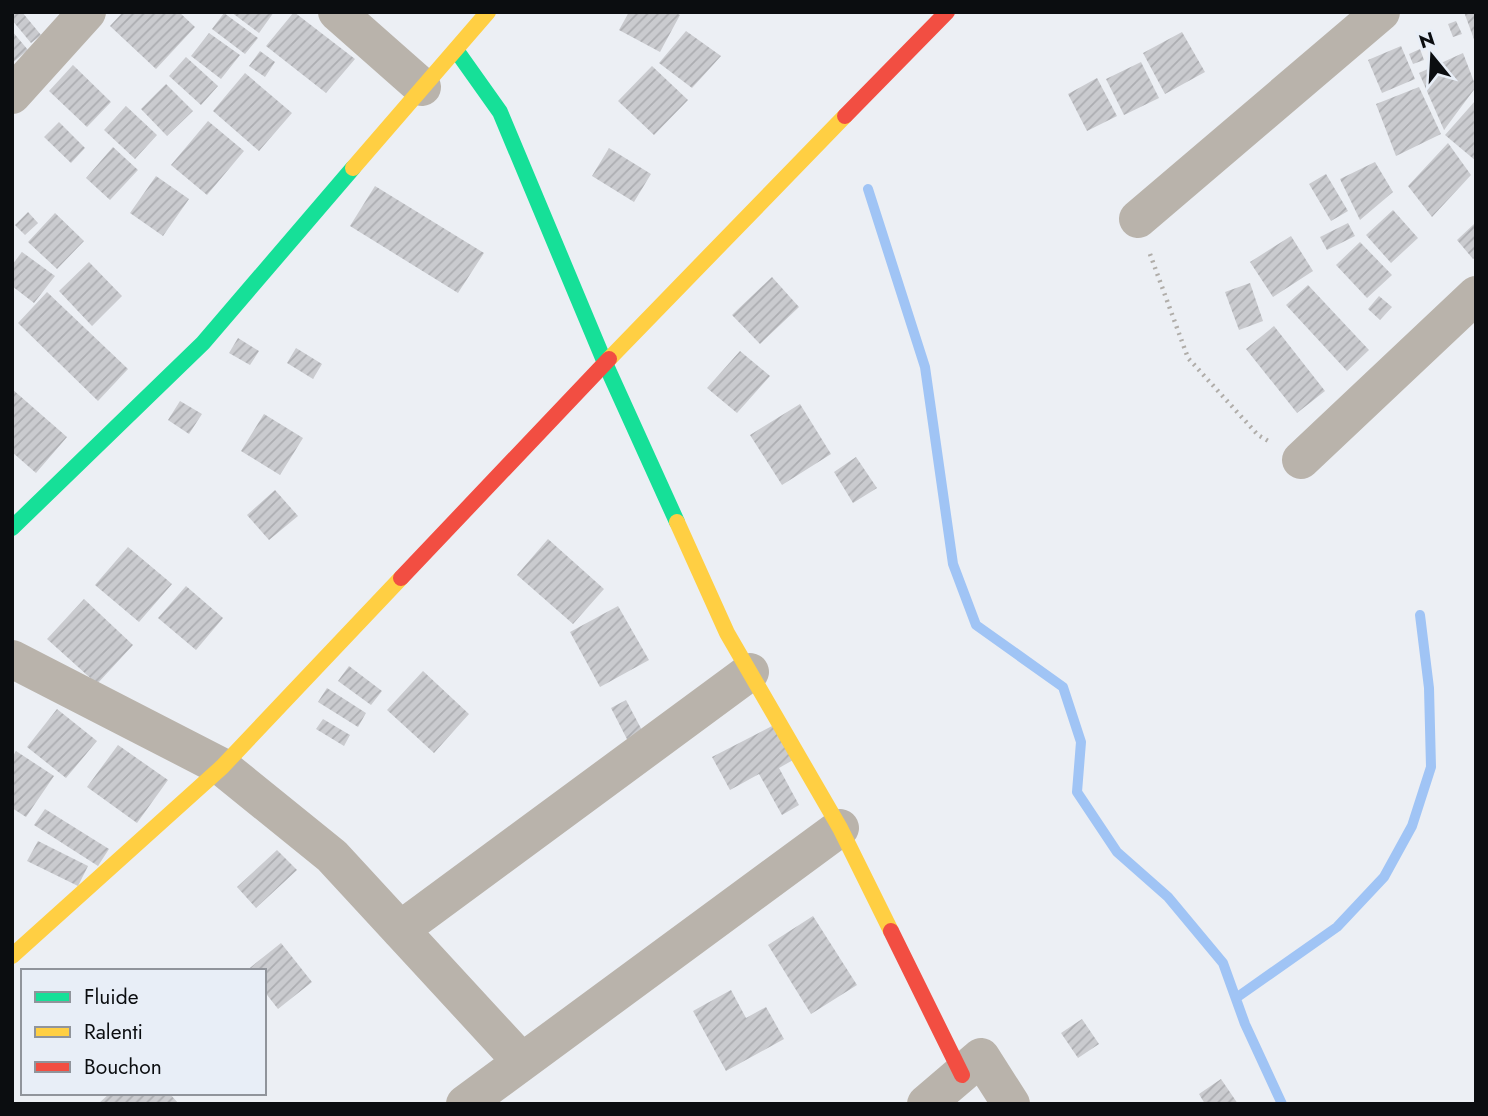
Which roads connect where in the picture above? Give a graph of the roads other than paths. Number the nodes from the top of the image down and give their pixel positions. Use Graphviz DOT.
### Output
graph roads {
  1 [pos="87,12"];
  2 [pos="337,12"];
  3 [pos="488,12"];
  4 [pos="947,12"];
  5 [pos="1381,12"];
  6 [pos="456,50"];
  7 [pos="422,87"];
  8 [pos="12,95"];
  9 [pos="1138,219"];
  10 [pos="1476,295"];
  11 [pos="606,363"];
  12 [pos="1301,460"];
  13 [pos="12,528"];
  14 [pos="12,659"];
  15 [pos="750,672"];
  16 [pos="222,767"];
  17 [pos="840,828"];
  18 [pos="400,930"];
  19 [pos="12,956"];
  20 [pos="522,1062"];
  21 [pos="962,1075"];
  22 [pos="465,1104"];
  23 [pos="926,1104"];
  24 [pos="1011,1104"];
  1 -- 8 [label="street"];
  2 -- 7 [label="street"];
  3 -- 6 [label="street"];
  4 -- 11 [label="street"];
  5 -- 9 [label="street"];
  6 -- 7 [label="street"];
  6 -- 11 [label="street"];
  7 -- 13 [label="street"];
  10 -- 12 [label="street"];
  11 -- 15 [label="street"];
  11 -- 16 [label="street"];
  14 -- 16 [label="street"];
  15 -- 17 [label="street"];
  15 -- 18 [label="street"];
  16 -- 18 [label="street"];
  16 -- 19 [label="street"];
  17 -- 20 [label="street"];
  17 -- 21 [label="street"];
  18 -- 20 [label="street"];
  20 -- 22 [label="street"];
  21 -- 23 [label="street"];
  21 -- 24 [label="street"];
}
